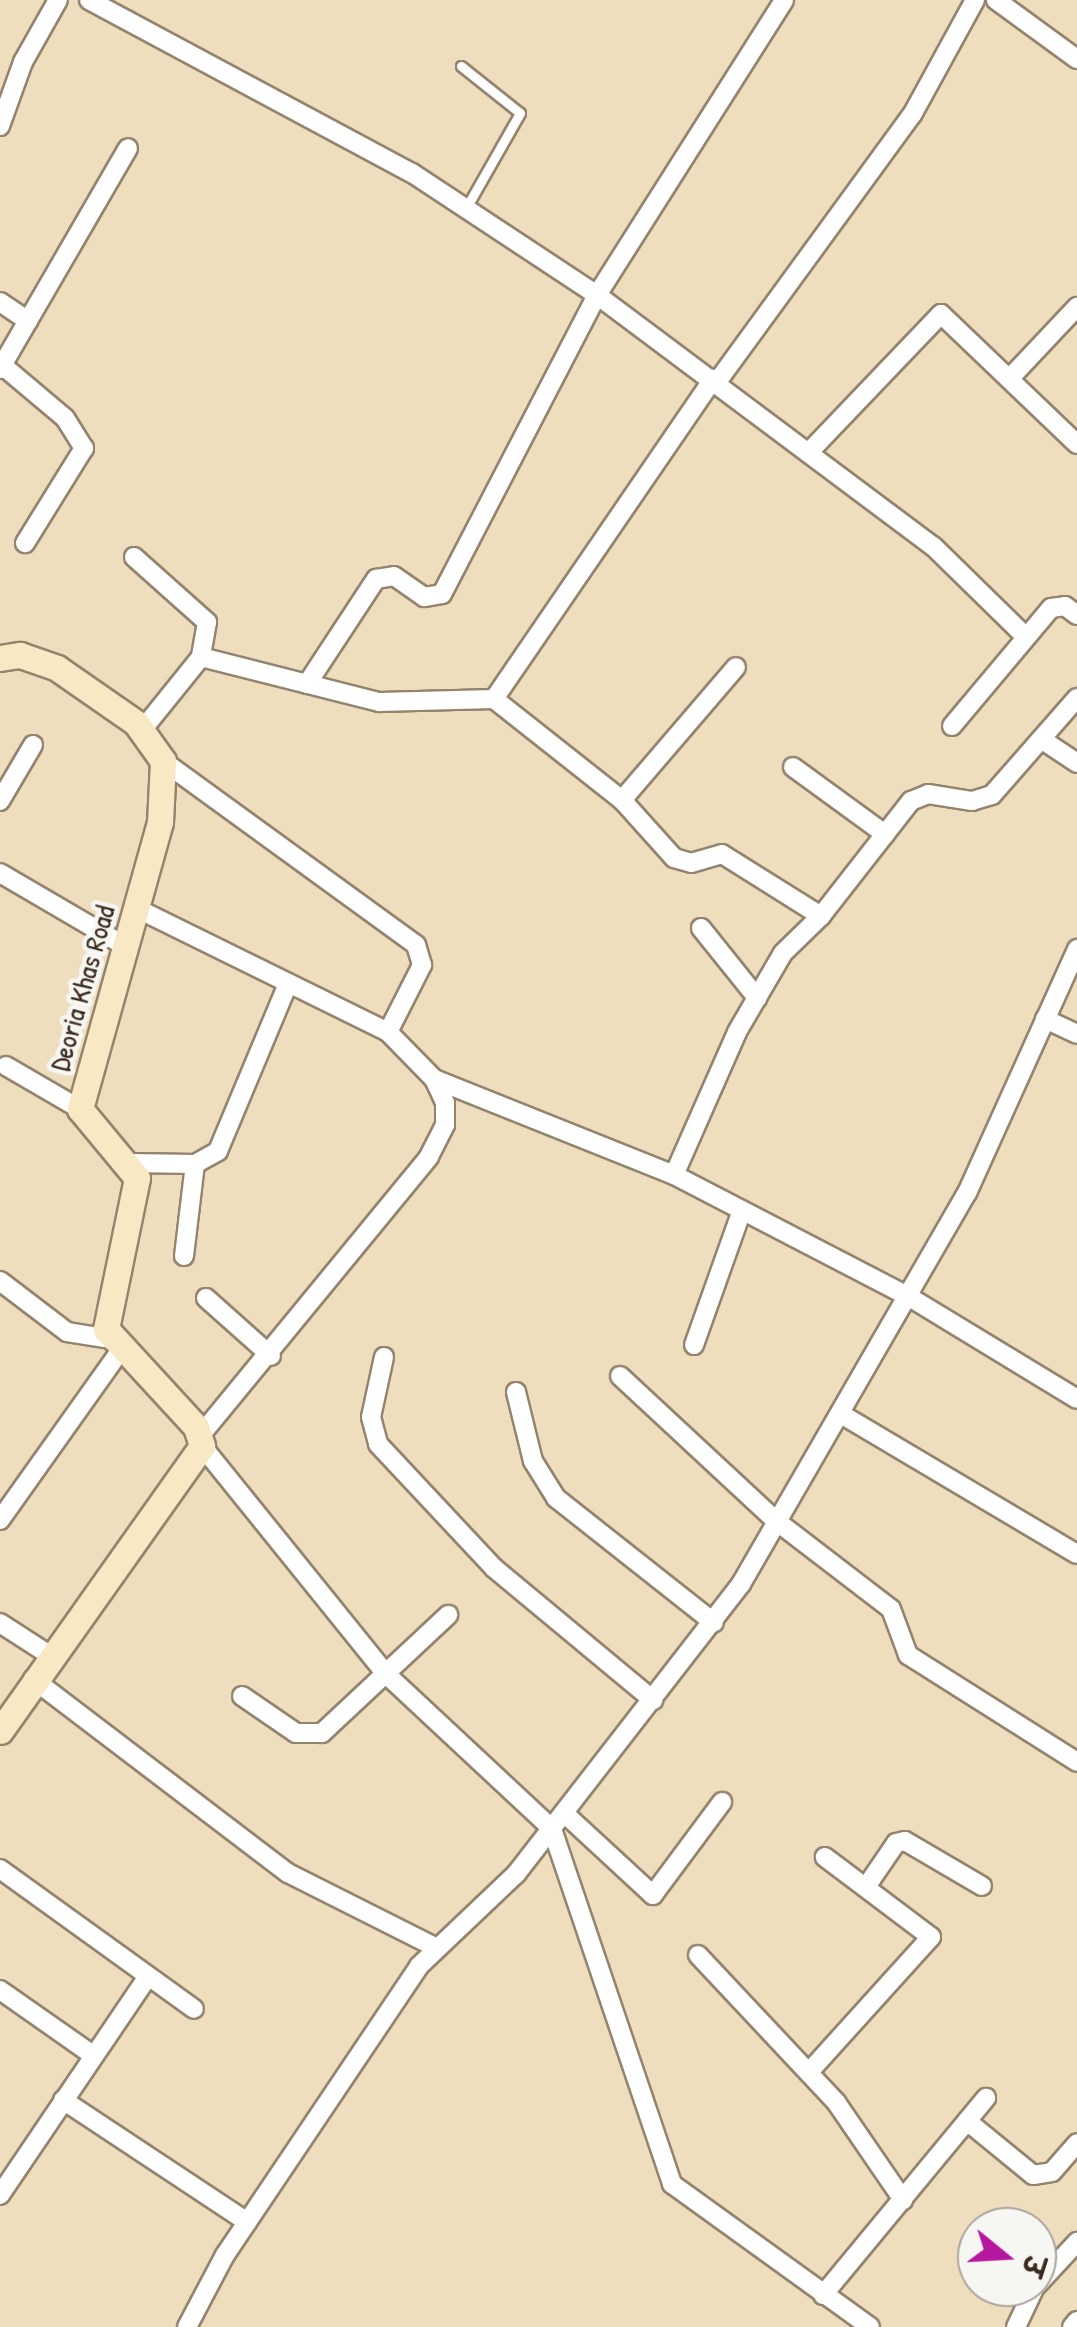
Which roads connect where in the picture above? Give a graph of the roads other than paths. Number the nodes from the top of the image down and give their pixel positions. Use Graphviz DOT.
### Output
graph roads {
  1 [pos="58,0"];
  2 [pos="89,0"];
  3 [pos="784,0"];
  4 [pos="975,0"];
  5 [pos="996,0"];
  6 [pos="1077,60"];
  7 [pos="461,66"];
  8 [pos="0,126"];
  9 [pos="128,148"];
  10 [pos="466,208"];
  11 [pos="596,295"];
  12 [pos="0,302"];
  13 [pos="1077,307"];
  14 [pos="28,321"];
  15 [pos="1,367"];
  16 [pos="1010,378"];
  17 [pos="715,381"];
  18 [pos="1077,444"];
  19 [pos="811,450"];
  20 [pos="25,543"];
  21 [pos="134,557"];
  22 [pos="1077,615"];
  23 [pos="1025,636"];
  24 [pos="201,657"];
  25 [pos="0,658"];
  26 [pos="736,667"];
  27 [pos="307,684"];
  28 [pos="1077,698"];
  29 [pos="494,699"];
  30 [pos="952,726"];
  31 [pos="143,730"];
  32 [pos="1041,739"];
  33 [pos="34,745"];
  34 [pos="163,761"];
  35 [pos="1077,763"];
  36 [pos="793,767"];
  37 [pos="0,800"];
  38 [pos="622,800"];
  39 [pos="885,834"];
  40 [pos="0,872"];
  41 [pos="136,908"];
  42 [pos="821,916"];
  43 [pos="700,928"];
  44 [pos="125,946"];
  45 [pos="1077,948"];
  46 [pos="288,984"];
  47 [pos="757,998"];
  48 [pos="1046,1019"];
  49 [pos="388,1032"];
  50 [pos="1077,1034"];
  51 [pos="6,1066"];
  52 [pos="434,1079"];
  53 [pos="80,1110"];
  54 [pos="130,1164"];
  55 [pos="195,1164"];
  56 [pos="674,1175"];
  57 [pos="742,1210"];
  58 [pos="184,1256"];
  59 [pos="0,1281"];
  60 [pos="206,1298"];
  61 [pos="911,1298"];
  62 [pos="116,1344"];
  63 [pos="694,1345"];
  64 [pos="271,1356"];
  65 [pos="384,1356"];
  66 [pos="620,1376"];
  67 [pos="516,1392"];
  68 [pos="1077,1398"];
  69 [pos="841,1414"];
  70 [pos="201,1441"];
  71 [pos="0,1520"];
  72 [pos="775,1520"];
  73 [pos="1077,1554"];
  74 [pos="448,1615"];
  75 [pos="0,1623"];
  76 [pos="714,1623"];
  77 [pos="51,1656"];
  78 [pos="385,1673"];
  79 [pos="34,1680"];
  80 [pos="242,1696"];
  81 [pos="653,1700"];
  82 [pos="0,1730"];
  83 [pos="1077,1762"];
  84 [pos="722,1802"];
  85 [pos="564,1813"];
  86 [pos="552,1829"];
  87 [pos="825,1857"];
  88 [pos="0,1869"];
  89 [pos="982,1886"];
  90 [pos="866,1887"];
  91 [pos="435,1947"];
  92 [pos="698,1955"];
  93 [pos="148,1976"];
  94 [pos="0,1990"];
  95 [pos="194,2009"];
  96 [pos="93,2055"];
  97 [pos="810,2072"];
  98 [pos="986,2098"];
  99 [pos="63,2100"];
  100 [pos="967,2121"];
  101 [pos="1077,2143"];
  102 [pos="0,2195"];
  103 [pos="903,2200"];
  104 [pos="247,2222"];
  105 [pos="1077,2242"];
  106 [pos="1057,2263"];
  107 [pos="823,2295"];
  108 [pos="187,2327"];
  109 [pos="870,2327"];
  1 -- 8 [label="street"];
  2 -- 10 [label="street"];
  3 -- 11 [label="street"];
  4 -- 17 [label="street"];
  5 -- 6 [label="street"];
  7 -- 10 [label="lane"];
  9 -- 14 [label="street"];
  10 -- 11 [label="street"];
  11 -- 17 [label="street"];
  11 -- 27 [label="street"];
  12 -- 14 [label="street"];
  13 -- 16 [label="street"];
  14 -- 15 [label="street"];
  15 -- 20 [label="street"];
  16 -- 18 [label="street"];
  16 -- 19 [label="street"];
  17 -- 19 [label="street"];
  17 -- 29 [label="street"];
  19 -- 23 [label="street"];
  21 -- 24 [label="street"];
  22 -- 23 [label="street"];
  23 -- 30 [label="street"];
  24 -- 27 [label="street"];
  24 -- 31 [label="street"];
  25 -- 31 [label="street"];
  26 -- 38 [label="street"];
  27 -- 29 [label="street"];
  28 -- 32 [label="street"];
  29 -- 38 [label="street"];
  31 -- 34 [label="street"];
  32 -- 35 [label="street"];
  32 -- 39 [label="street"];
  33 -- 37 [label="street"];
  34 -- 41 [label="street, Deoria Khas Road"];
  34 -- 49 [label="street"];
  36 -- 39 [label="street"];
  38 -- 42 [label="street"];
  39 -- 42 [label="street"];
  40 -- 44 [label="street"];
  41 -- 44 [label="street, Deoria Khas Road"];
  41 -- 46 [label="street"];
  42 -- 47 [label="street"];
  43 -- 47 [label="street"];
  44 -- 53 [label="street, Deoria Khas Road"];
  45 -- 48 [label="street"];
  46 -- 49 [label="street"];
  46 -- 55 [label="street"];
  47 -- 56 [label="street"];
  48 -- 50 [label="street"];
  48 -- 61 [label="street"];
  49 -- 52 [label="street"];
  51 -- 53 [label="street"];
  52 -- 56 [label="street"];
  52 -- 64 [label="street"];
  53 -- 54 [label="street, Deoria Khas Road"];
  54 -- 55 [label="street"];
  54 -- 62 [label="street"];
  55 -- 58 [label="street"];
  56 -- 57 [label="street"];
  57 -- 61 [label="street"];
  57 -- 63 [label="street"];
  59 -- 62 [label="street"];
  60 -- 64 [label="street"];
  61 -- 68 [label="street"];
  61 -- 69 [label="street"];
  62 -- 70 [label="street"];
  62 -- 71 [label="street"];
  64 -- 70 [label="street"];
  65 -- 81 [label="street"];
  66 -- 72 [label="street"];
  67 -- 76 [label="street"];
  69 -- 72 [label="street"];
  69 -- 73 [label="street"];
  70 -- 77 [label="street"];
  70 -- 78 [label="street"];
  72 -- 76 [label="street"];
  72 -- 83 [label="street"];
  74 -- 78 [label="street"];
  75 -- 77 [label="street"];
  76 -- 81 [label="street"];
  77 -- 79 [label="street"];
  78 -- 80 [label="street"];
  78 -- 86 [label="street"];
  79 -- 82 [label="street"];
  79 -- 91 [label="street"];
  81 -- 85 [label="street"];
  84 -- 85 [label="street"];
  85 -- 86 [label="street"];
  86 -- 91 [label="street"];
  86 -- 107 [label="street"];
  87 -- 90 [label="street"];
  88 -- 93 [label="street"];
  89 -- 90 [label="street"];
  90 -- 97 [label="street"];
  91 -- 104 [label="street"];
  92 -- 97 [label="street"];
  93 -- 95 [label="street"];
  93 -- 96 [label="street"];
  94 -- 96 [label="street"];
  96 -- 99 [label="street"];
  97 -- 103 [label="street"];
  98 -- 100 [label="street"];
  99 -- 102 [label="street"];
  99 -- 104 [label="street"];
  100 -- 101 [label="street"];
  100 -- 103 [label="street"];
  103 -- 107 [label="street"];
  104 -- 108 [label="street"];
  105 -- 106 [label="street"];
  107 -- 109 [label="street"];
}
